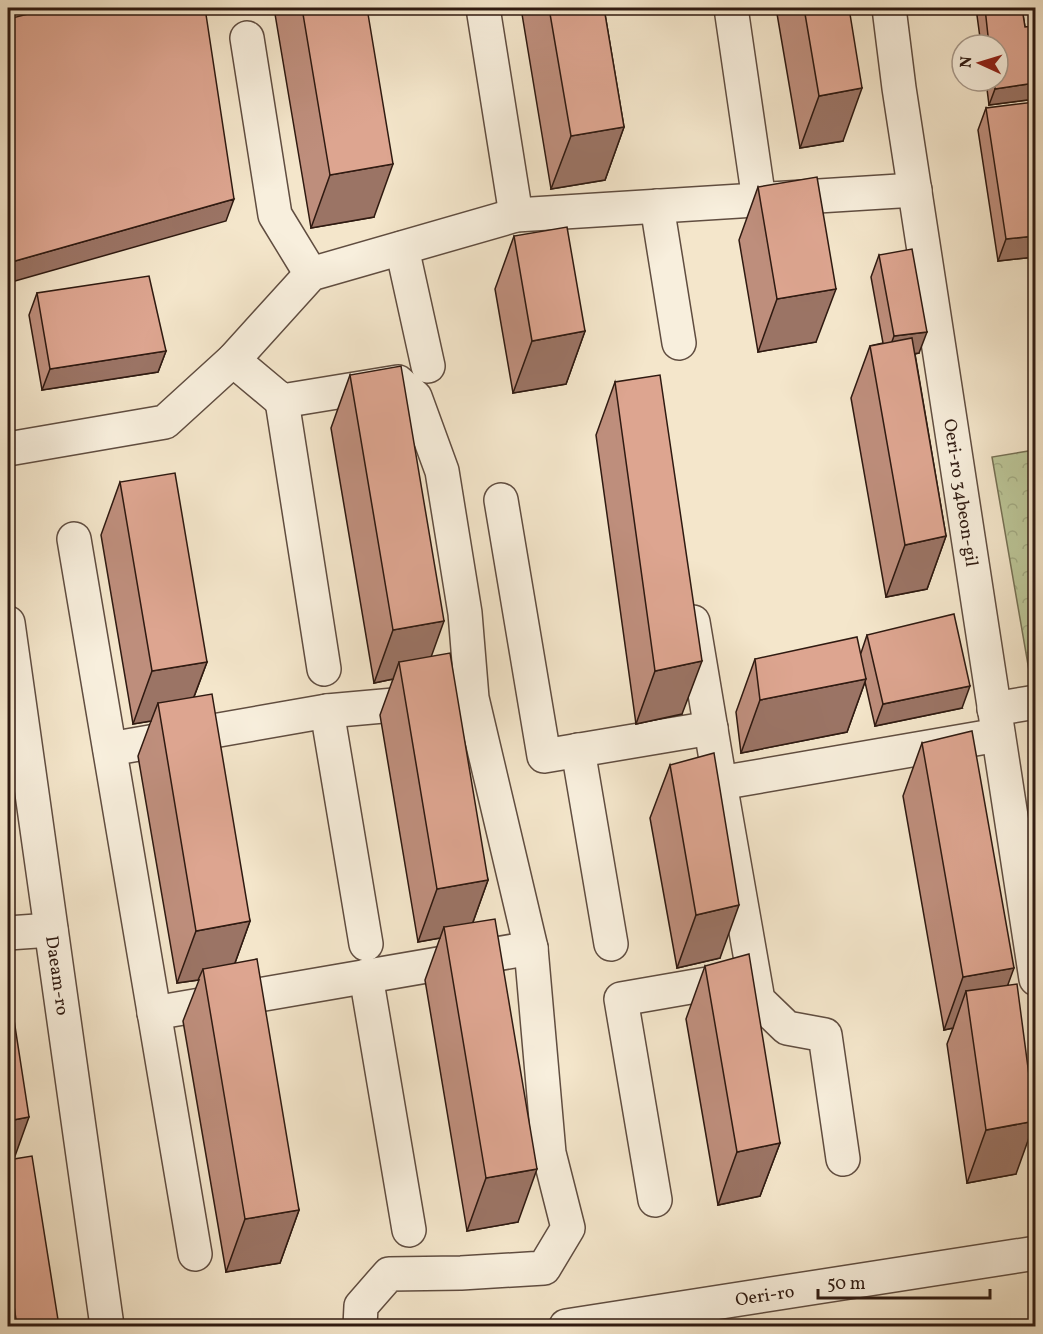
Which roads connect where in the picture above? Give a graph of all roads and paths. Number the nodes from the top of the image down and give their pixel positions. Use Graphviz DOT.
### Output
graph roads {
  1 [pos="483,8"];
  2 [pos="731,8"];
  3 [pos="889,8"];
  4 [pos="247,38"];
  5 [pos="915,190"];
  6 [pos="759,200"];
  7 [pos="657,206"];
  8 [pos="516,215"];
  9 [pos="402,248"];
  10 [pos="311,274"];
  11 [pos="679,344"];
  12 [pos="233,360"];
  13 [pos="428,366"];
  14 [pos="282,401"];
  15 [pos="8,448"];
  16 [pos="501,500"];
  17 [pos="74,539"];
  18 [pos="688,598"];
  19 [pos="8,623"];
  20 [pos="324,669"];
  21 [pos="472,698"];
  22 [pos="1035,702"];
  23 [pos="327,711"];
  24 [pos="996,722"];
  25 [pos="711,728"];
  26 [pos="110,749"];
  27 [pos="578,750"];
  28 [pos="720,783"];
  29 [pos="51,930"];
  30 [pos="8,933"];
  31 [pos="366,944"];
  32 [pos="611,944"];
  33 [pos="531,948"];
  34 [pos="366,976"];
  35 [pos="753,976"];
  36 [pos="1035,978"];
  37 [pos="154,1013"];
  38 [pos="843,1159"];
  39 [pos="655,1200"];
  40 [pos="409,1230"];
  41 [pos="1035,1253"];
  42 [pos="195,1254"];
  43 [pos="107,1326"];
  44 [pos="360,1326"];
  45 [pos="566,1326"];
  1 -- 8 [label="street"];
  2 -- 6 [label="street"];
  3 -- 5 [label="street, Oeri-ro 34beon-gil"];
  4 -- 10 [label="street"];
  5 -- 6 [label="street"];
  5 -- 24 [label="street, Oeri-ro 34beon-gil"];
  6 -- 7 [label="street"];
  7 -- 8 [label="street"];
  7 -- 11 [label="street"];
  8 -- 9 [label="street"];
  9 -- 10 [label="street"];
  9 -- 13 [label="street"];
  10 -- 12 [label="street"];
  12 -- 14 [label="street"];
  12 -- 15 [label="street"];
  14 -- 20 [label="street"];
  14 -- 21 [label="street"];
  16 -- 27 [label="street"];
  17 -- 26 [label="street"];
  18 -- 25 [label="street"];
  19 -- 29 [label="street, Daeam-ro"];
  21 -- 23 [label="street"];
  21 -- 33 [label="street"];
  22 -- 24 [label="street"];
  23 -- 26 [label="street"];
  23 -- 31 [label="street"];
  24 -- 28 [label="street"];
  24 -- 36 [label="street, Oeri-ro 34beon-gil"];
  25 -- 27 [label="street"];
  25 -- 28 [label="street"];
  26 -- 37 [label="street"];
  27 -- 32 [label="street"];
  28 -- 35 [label="street"];
  29 -- 30 [label="street"];
  29 -- 43 [label="street, Daeam-ro"];
  33 -- 34 [label="street"];
  33 -- 44 [label="street"];
  34 -- 37 [label="street"];
  34 -- 40 [label="street"];
  35 -- 38 [label="street"];
  35 -- 39 [label="street"];
  37 -- 42 [label="street"];
  41 -- 45 [label="street, Oeri-ro"];
}
